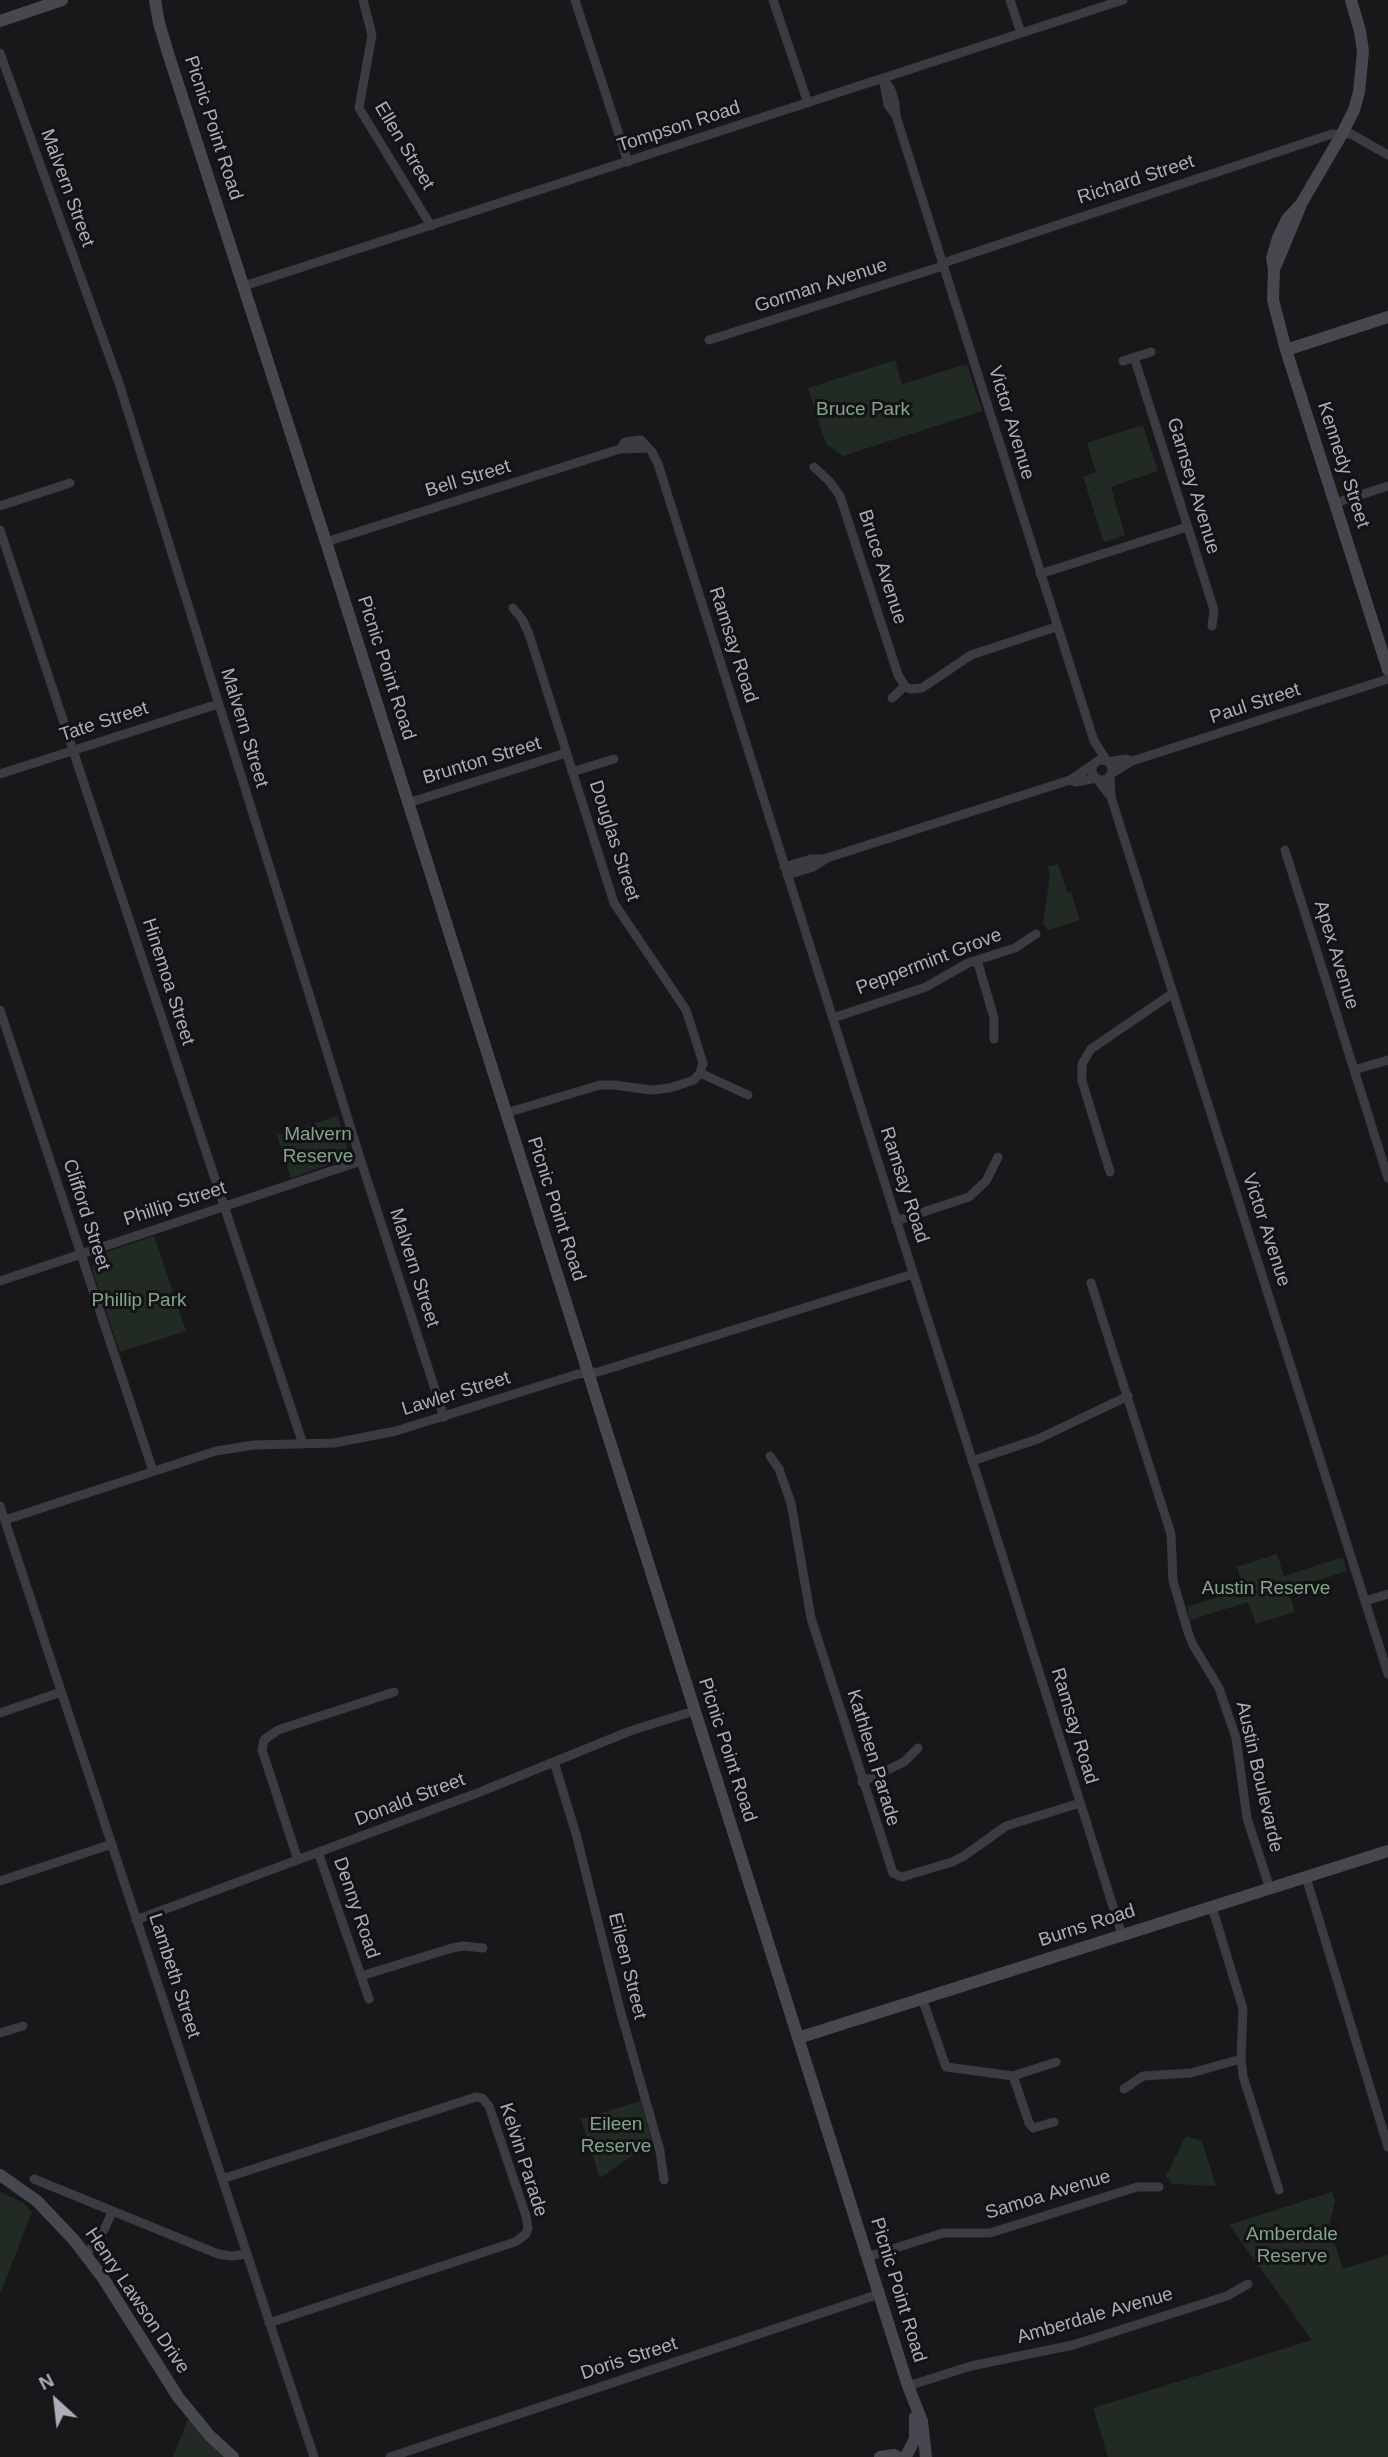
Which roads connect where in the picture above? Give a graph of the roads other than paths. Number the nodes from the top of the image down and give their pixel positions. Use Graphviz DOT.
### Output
graph roads {
  1 [pos="62,0"];
  2 [pos="147,0"];
  3 [pos="155,0"];
  4 [pos="363,0"];
  5 [pos="575,0"];
  6 [pos="773,0"];
  7 [pos="1010,0"];
  8 [pos="1124,0"];
  9 [pos="1351,0"];
  10 [pos="0,20"];
  11 [pos="159,23"];
  12 [pos="1021,33"];
  13 [pos="0,53"];
  14 [pos="883,78"];
  15 [pos="808,103"];
  16 [pos="1342,134"];
  17 [pos="1388,155"];
  18 [pos="628,162"];
  19 [pos="431,226"];
  20 [pos="943,265"];
  21 [pos="244,286"];
  22 [pos="1388,317"];
  23 [pos="709,340"];
  24 [pos="1286,350"];
  25 [pos="1151,352"];
  26 [pos="1134,357"];
  27 [pos="1123,361"];
  28 [pos="648,448"];
  29 [pos="814,467"];
  30 [pos="70,483"];
  31 [pos="1388,486"];
  32 [pos="1335,503"];
  33 [pos="0,506"];
  34 [pos="1187,527"];
  35 [pos="0,530"];
  36 [pos="326,541"];
  37 [pos="1040,573"];
  38 [pos="513,608"];
  39 [pos="1212,626"];
  40 [pos="1056,627"];
  41 [pos="1388,670"];
  42 [pos="1388,679"];
  43 [pos="905,686"];
  44 [pos="892,698"];
  45 [pos="218,704"];
  46 [pos="1094,741"];
  47 [pos="73,750"];
  48 [pos="566,753"];
  49 [pos="614,759"];
  50 [pos="1132,761"];
  51 [pos="1107,762"];
  52 [pos="1094,764"];
  53 [pos="572,772"];
  54 [pos="0,774"];
  55 [pos="1111,775"];
  56 [pos="1097,779"];
  57 [pos="1070,780"];
  58 [pos="1111,797"];
  59 [pos="408,803"];
  60 [pos="1285,850"];
  61 [pos="786,871"];
  62 [pos="1036,934"];
  63 [pos="977,960"];
  64 [pos="1173,993"];
  65 [pos="0,1010"];
  66 [pos="833,1018"];
  67 [pos="994,1039"];
  68 [pos="1388,1060"];
  69 [pos="1354,1070"];
  70 [pos="700,1073"];
  71 [pos="748,1095"];
  72 [pos="506,1113"];
  73 [pos="998,1157"];
  74 [pos="361,1161"];
  75 [pos="1111,1172"];
  76 [pos="1388,1178"];
  77 [pos="224,1206"];
  78 [pos="896,1221"];
  79 [pos="81,1254"];
  80 [pos="913,1274"];
  81 [pos="0,1281"];
  82 [pos="1091,1283"];
  83 [pos="588,1374"];
  84 [pos="1128,1396"];
  85 [pos="444,1417"];
  86 [pos="303,1444"];
  87 [pos="771,1456"];
  88 [pos="972,1461"];
  89 [pos="153,1471"];
  90 [pos="0,1506"];
  91 [pos="5,1520"];
  92 [pos="1388,1594"];
  93 [pos="1365,1601"];
  94 [pos="1388,1674"];
  95 [pos="61,1692"];
  96 [pos="394,1692"];
  97 [pos="694,1711"];
  98 [pos="0,1713"];
  99 [pos="918,1748"];
  100 [pos="554,1762"];
  101 [pos="862,1782"];
  102 [pos="1080,1803"];
  103 [pos="111,1844"];
  104 [pos="1388,1851"];
  105 [pos="318,1852"];
  106 [pos="298,1860"];
  107 [pos="1306,1877"];
  108 [pos="0,1881"];
  109 [pos="1270,1889"];
  110 [pos="1212,1907"];
  111 [pos="136,1920"];
  112 [pos="1122,1935"];
  113 [pos="482,1948"];
  114 [pos="361,1976"];
  115 [pos="922,1998"];
  116 [pos="369,1999"];
  117 [pos="23,2026"];
  118 [pos="0,2033"];
  119 [pos="798,2038"];
  120 [pos="1241,2059"];
  121 [pos="1056,2062"];
  122 [pos="1013,2076"];
  123 [pos="1124,2088"];
  124 [pos="1054,2122"];
  125 [pos="1388,2147"];
  126 [pos="0,2175"];
  127 [pos="34,2179"];
  128 [pos="222,2179"];
  129 [pos="664,2180"];
  130 [pos="1159,2187"];
  131 [pos="1279,2190"];
  132 [pos="111,2212"];
  133 [pos="247,2254"];
  134 [pos="86,2255"];
  135 [pos="867,2257"];
  136 [pos="1248,2284"];
  137 [pos="879,2294"];
  138 [pos="269,2323"];
  139 [pos="908,2386"];
  140 [pos="915,2407"];
  141 [pos="233,2457"];
  142 [pos="314,2457"];
  143 [pos="390,2457"];
  144 [pos="880,2457"];
  145 [pos="898,2457"];
  146 [pos="906,2457"];
  147 [pos="914,2457"];
  148 [pos="926,2457"];
  1 -- 10 [label="street"];
  2 -- 11 [label="street, Picnic Point Road"];
  3 -- 11 [label="street, Picnic Point Road"];
  4 -- 19 [label="street, Ellen Street"];
  5 -- 18 [label="street"];
  6 -- 15 [label="street"];
  7 -- 12 [label="street"];
  8 -- 12 [label="street, Tompson Road"];
  9 -- 16 [label="street, Kennedy Street"];
  11 -- 21 [label="street, Picnic Point Road"];
  12 -- 14 [label="street, Tompson Road"];
  13 -- 45 [label="street, Malvern Street"];
  14 -- 15 [label="street, Tompson Road"];
  14 -- 20 [label="street, Victor Avenue"];
  15 -- 18 [label="street, Tompson Road"];
  16 -- 17 [label="street"];
  16 -- 20 [label="street, Richard Street"];
  16 -- 24 [label="street, Kennedy Street"];
  18 -- 19 [label="street, Tompson Road"];
  19 -- 21 [label="street, Tompson Road"];
  20 -- 23 [label="street, Gorman Avenue"];
  20 -- 37 [label="street, Victor Avenue"];
  21 -- 36 [label="street, Picnic Point Road"];
  22 -- 24 [label="street"];
  24 -- 32 [label="street, Kennedy Street"];
  25 -- 26 [label="street"];
  26 -- 27 [label="street"];
  26 -- 34 [label="street, Garnsey Avenue"];
  28 -- 36 [label="street, Bell Street"];
  28 -- 61 [label="street, Ramsay Road"];
  29 -- 43 [label="street, Bruce Avenue"];
  30 -- 33 [label="street"];
  31 -- 32 [label="street"];
  32 -- 41 [label="street, Kennedy Street"];
  34 -- 37 [label="street"];
  34 -- 39 [label="street, Garnsey Avenue"];
  35 -- 47 [label="street, Hinemoa Street"];
  36 -- 59 [label="street, Picnic Point Road"];
  37 -- 40 [label="street, Victor Avenue"];
  38 -- 48 [label="street, Douglas Street"];
  40 -- 43 [label="street"];
  40 -- 46 [label="street, Victor Avenue"];
  42 -- 50 [label="street, Paul Street"];
  43 -- 44 [label="street"];
  45 -- 47 [label="street, Tate Street"];
  45 -- 74 [label="street, Malvern Street"];
  46 -- 51 [label="street, Victor Avenue"];
  46 -- 52 [label="street, Victor Avenue"];
  47 -- 54 [label="street, Tate Street"];
  47 -- 77 [label="street, Hinemoa Street"];
  48 -- 53 [label="street, Douglas Street"];
  48 -- 59 [label="street, Brunton Street"];
  49 -- 53 [label="street"];
  50 -- 51 [label="street, Paul Street"];
  50 -- 55 [label="street, Paul Street"];
  51 -- 52 [label="street"];
  51 -- 55 [label="street"];
  52 -- 56 [label="street"];
  52 -- 57 [label="street"];
  53 -- 70 [label="street, Douglas Street"];
  55 -- 56 [label="street"];
  55 -- 58 [label="street, Victor Avenue"];
  56 -- 57 [label="street"];
  56 -- 58 [label="street, Victor Avenue"];
  57 -- 61 [label="street"];
  58 -- 64 [label="street, Victor Avenue"];
  59 -- 72 [label="street, Picnic Point Road"];
  60 -- 69 [label="street, Apex Avenue"];
  61 -- 66 [label="street, Ramsay Road"];
  62 -- 63 [label="street, Peppermint Grove"];
  63 -- 66 [label="street, Peppermint Grove"];
  63 -- 67 [label="street"];
  64 -- 75 [label="street"];
  64 -- 93 [label="street, Victor Avenue"];
  65 -- 79 [label="street, Clifford Street"];
  66 -- 78 [label="street, Ramsay Road"];
  68 -- 69 [label="street"];
  69 -- 76 [label="street, Apex Avenue"];
  70 -- 71 [label="street"];
  70 -- 72 [label="street"];
  72 -- 83 [label="street, Picnic Point Road"];
  73 -- 78 [label="street"];
  74 -- 77 [label="street, Phillip Street"];
  74 -- 85 [label="street, Malvern Street"];
  77 -- 79 [label="street, Phillip Street"];
  77 -- 86 [label="street, Hinemoa Street"];
  78 -- 80 [label="street, Ramsay Road"];
  79 -- 81 [label="street, Phillip Street"];
  79 -- 89 [label="street, Clifford Street"];
  80 -- 83 [label="street, Lawler Street"];
  80 -- 88 [label="street, Ramsay Road"];
  82 -- 84 [label="street, Austin Boulevarde"];
  83 -- 85 [label="street, Lawler Street"];
  83 -- 97 [label="street, Picnic Point Road"];
  84 -- 88 [label="street"];
  84 -- 109 [label="street, Austin Boulevarde"];
  85 -- 86 [label="street, Lawler Street"];
  86 -- 89 [label="street, Lawler Street"];
  87 -- 101 [label="street, Kathleen Parade"];
  88 -- 102 [label="street, Ramsay Road"];
  89 -- 91 [label="street, Lawler Street"];
  90 -- 91 [label="street, Lambeth Street"];
  91 -- 95 [label="street, Lambeth Street"];
  92 -- 93 [label="street"];
  93 -- 94 [label="street, Victor Avenue"];
  95 -- 98 [label="street"];
  95 -- 103 [label="street, Lambeth Street"];
  96 -- 106 [label="street"];
  97 -- 100 [label="street, Donald Street"];
  97 -- 119 [label="street, Picnic Point Road"];
  99 -- 101 [label="street"];
  100 -- 105 [label="street, Donald Street"];
  100 -- 129 [label="street, Eileen Street"];
  101 -- 102 [label="street, Kathleen Parade"];
  102 -- 112 [label="street, Ramsay Road"];
  103 -- 108 [label="street"];
  103 -- 111 [label="street, Lambeth Street"];
  104 -- 107 [label="street, Burns Road"];
  105 -- 106 [label="street, Donald Street"];
  105 -- 114 [label="street, Denny Road"];
  106 -- 111 [label="street, Donald Street"];
  107 -- 109 [label="street, Burns Road"];
  107 -- 125 [label="street"];
  109 -- 110 [label="street, Burns Road"];
  110 -- 112 [label="street, Burns Road"];
  110 -- 120 [label="street"];
  111 -- 128 [label="street, Lambeth Street"];
  112 -- 115 [label="street, Burns Road"];
  113 -- 114 [label="street, Denny Road"];
  114 -- 116 [label="street, Denny Road"];
  115 -- 119 [label="street, Burns Road"];
  115 -- 122 [label="street"];
  117 -- 118 [label="street"];
  119 -- 135 [label="street, Picnic Point Road"];
  120 -- 123 [label="street"];
  120 -- 131 [label="street"];
  121 -- 122 [label="street"];
  122 -- 124 [label="street"];
  126 -- 134 [label="street, Henry Lawson Drive"];
  127 -- 132 [label="street"];
  128 -- 133 [label="street, Lambeth Street"];
  128 -- 138 [label="street, Kelvin Parade"];
  130 -- 135 [label="street, Samoa Avenue"];
  132 -- 133 [label="street"];
  132 -- 134 [label="street"];
  133 -- 138 [label="street, Lambeth Street"];
  134 -- 141 [label="street, Henry Lawson Drive"];
  135 -- 137 [label="street, Picnic Point Road"];
  136 -- 139 [label="street, Amberdale Avenue"];
  137 -- 139 [label="street, Picnic Point Road"];
  137 -- 143 [label="street, Doris Street"];
  138 -- 142 [label="street, Lambeth Street"];
  139 -- 140 [label="street, Picnic Point Road"];
  140 -- 146 [label="street, Picnic Point Road"];
  140 -- 148 [label="street, Picnic Point Road"];
  144 -- 145 [label="street"];
  146 -- 147 [label="street"];
}
